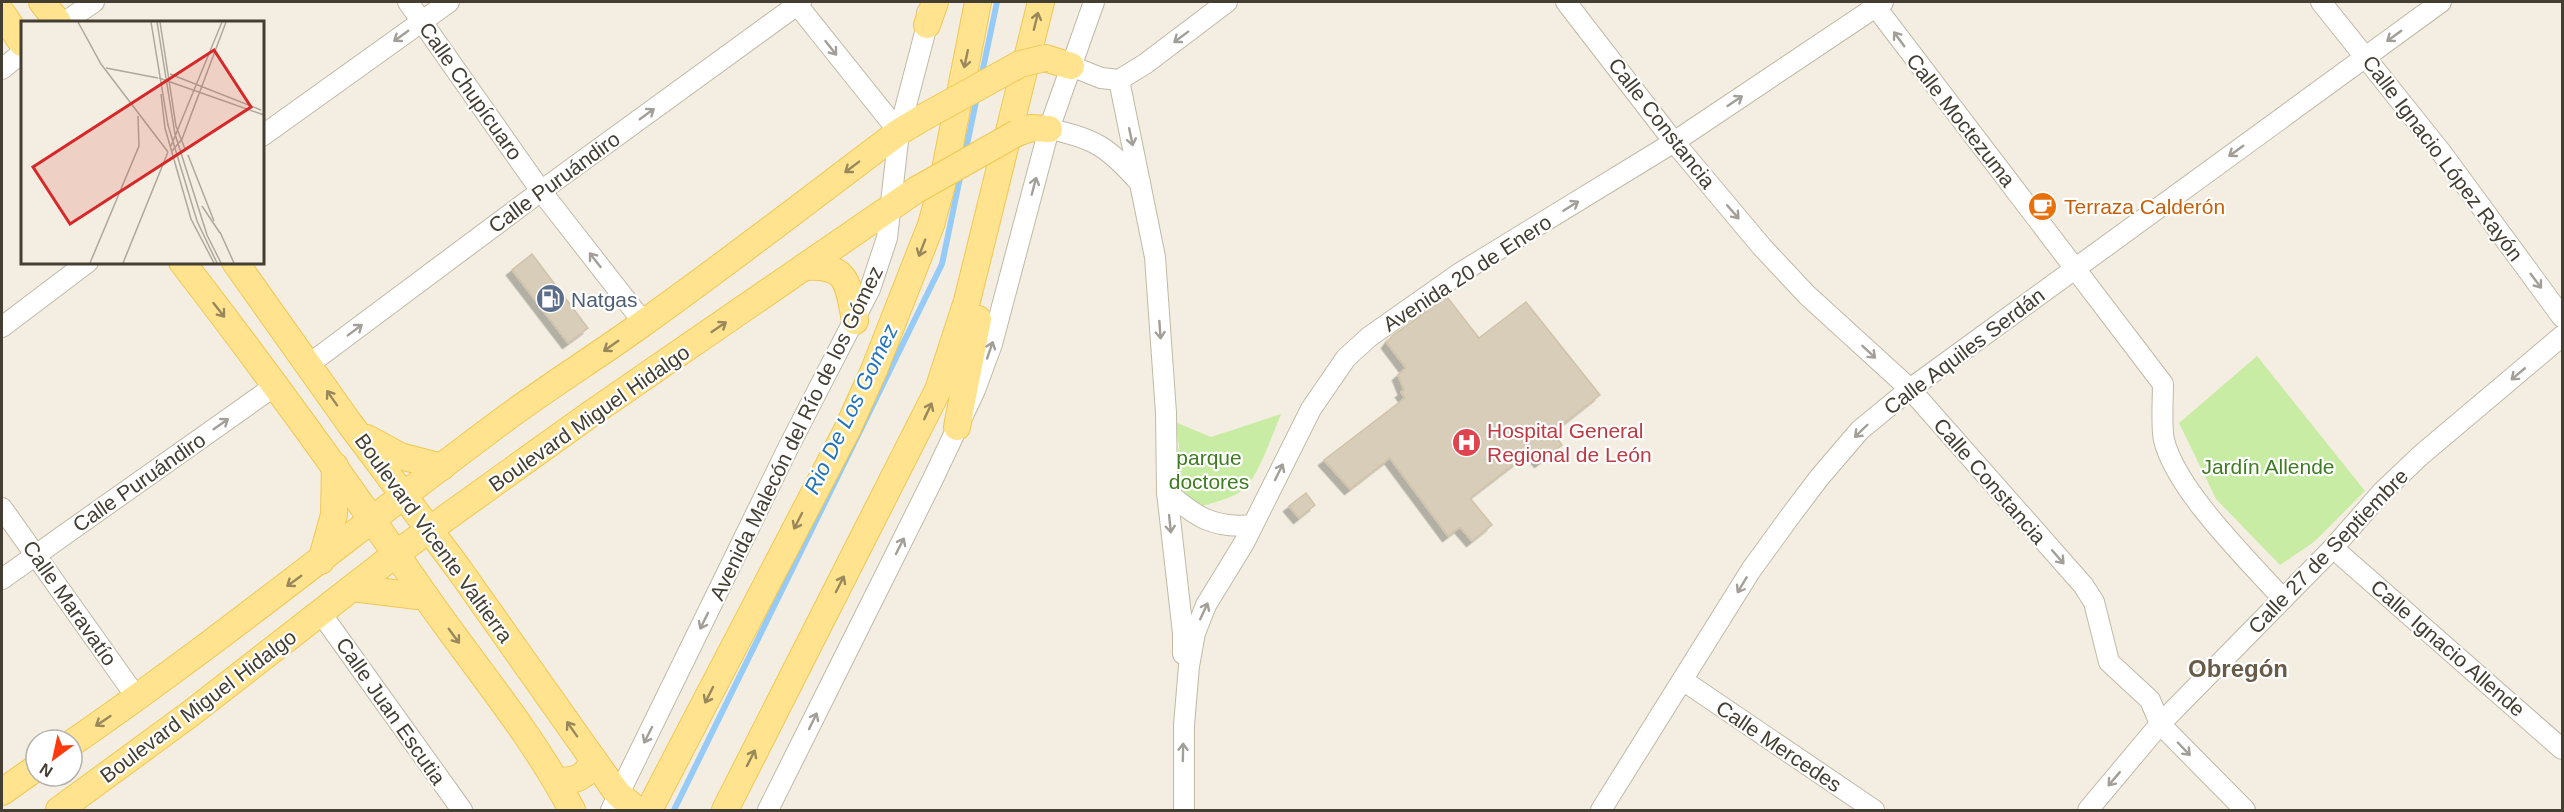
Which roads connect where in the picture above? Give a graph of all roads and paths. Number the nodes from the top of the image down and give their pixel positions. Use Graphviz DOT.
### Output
graph roads {
  1 [pos="42,2"];
  2 [pos="94,2"];
  3 [pos="408,2"];
  4 [pos="449,2"];
  5 [pos="797,2"];
  6 [pos="978,2"];
  7 [pos="1041,2"];
  8 [pos="1094,2"];
  9 [pos="1227,2"];
  10 [pos="1566,2"];
  11 [pos="2321,2"];
  12 [pos="2441,2"];
  13 [pos="1877,3"];
  14 [pos="930,9"];
  15 [pos="2,13"];
  16 [pos="57,21"];
  17 [pos="66,21"];
  18 [pos="422,21"];
  19 [pos="21,42"];
  20 [pos="21,54"];
  21 [pos="2367,56"];
  22 [pos="1071,66"];
  23 [pos="2,69"];
  24 [pos="1119,80"];
  25 [pos="1049,129"];
  26 [pos="899,132"];
  27 [pos="264,135"];
  28 [pos="1011,140"];
  29 [pos="1674,142"];
  30 [pos="1141,185"];
  31 [pos="541,191"];
  32 [pos="892,205"];
  33 [pos="85,264"];
  34 [pos="184,264"];
  35 [pos="236,264"];
  36 [pos="804,267"];
  37 [pos="2076,268"];
  38 [pos="2562,317"];
  39 [pos="855,321"];
  40 [pos="644,323"];
  41 [pos="2,327"];
  42 [pos="2562,336"];
  43 [pos="308,365"];
  44 [pos="276,385"];
  45 [pos="1910,389"];
  46 [pos="350,424"];
  47 [pos="957,427"];
  48 [pos="335,466"];
  49 [pos="442,467"];
  50 [pos="1167,492"];
  51 [pos="405,495"];
  52 [pos="2,508"];
  53 [pos="372,518"];
  54 [pos="1252,525"];
  55 [pos="430,530"];
  56 [pos="2333,548"];
  57 [pos="397,553"];
  58 [pos="36,554"];
  59 [pos="321,561"];
  60 [pos="2,579"];
  61 [pos="352,588"];
  62 [pos="426,597"];
  63 [pos="2283,599"];
  64 [pos="320,612"];
  65 [pos="1189,666"];
  66 [pos="1684,681"];
  67 [pos="137,698"];
  68 [pos="2160,724"];
  69 [pos="84,735"];
  70 [pos="2562,749"];
  71 [pos="593,759"];
  72 [pos="24,776"];
  73 [pos="556,781"];
  74 [pos="2,792"];
  75 [pos="629,805"];
  76 [pos="64,809"];
  77 [pos="462,810"];
  78 [pos="572,810"];
  79 [pos="725,810"];
  80 [pos="768,810"];
  81 [pos="1184,810"];
  82 [pos="1601,810"];
  83 [pos="1874,810"];
  84 [pos="2088,810"];
  85 [pos="2245,810"];
  1 -- 16 [label="main road"];
  2 -- 17 [label="street"];
  3 -- 18 [label="street, Calle Chupícuaro"];
  4 -- 18 [label="street"];
  5 -- 26 [label="street, one-way"];
  31 -- 5 [label="street, Calle Puruándiro, one-way"];
  6 -- 75 [label="main road, Avenida Malecón del Río de los Gómez, one-way"];
  28 -- 7 [label="main road, one-way"];
  8 -- 22 [label="street"];
  9 -- 24 [label="street, one-way"];
  10 -- 29 [label="street, Calle Constancia"];
  11 -- 21 [label="street, Calle Ignacio López Rayón"];
  12 -- 21 [label="street, Calle Aquiles Serdán, one-way"];
  29 -- 13 [label="street, Avenida 20 de Enero, one-way"];
  37 -- 13 [label="street, Calle Moctezuma, one-way"];
  14 -- 26 [label="street, Avenida Malecón del Río de los Gómez"];
  15 -- 19 [label="main road"];
  18 -- 27 [label="street, one-way"];
  18 -- 31 [label="street, Calle Chupícuaro"];
  20 -- 23 [label="street"];
  21 -- 37 [label="street, Calle Aquiles Serdán, one-way"];
  21 -- 38 [label="street, Calle Ignacio López Rayón, one-way"];
  22 -- 24 [label="street, Boulevard Miguel Hidalgo"];
  22 -- 25 [label="street"];
  22 -- 26 [label="main road, Boulevard Miguel Hidalgo, bridge"];
  24 -- 30 [label="street, one-way"];
  25 -- 28 [label="main road, Boulevard Miguel Hidalgo"];
  25 -- 30 [label="street, Boulevard Miguel Hidalgo"];
  47 -- 25 [label="street, one-way"];
  26 -- 32 [label="street, Avenida Malecón del Río de los Gómez"];
  26 -- 40 [label="main road, Boulevard Miguel Hidalgo, one-way"];
  28 -- 32 [label="main road, Boulevard Miguel Hidalgo, bridge"];
  28 -- 47 [label="main road"];
  79 -- 28 [label="main road, one-way"];
  29 -- 45 [label="street, Calle Constancia, one-way"];
  54 -- 29 [label="street, Avenida 20 de Enero, one-way"];
  30 -- 50 [label="street, one-way"];
  40 -- 31 [label="street, Calle Chupícuaro, one-way"];
  43 -- 31 [label="street, Calle Puruándiro, one-way"];
  32 -- 36 [label="main road, Boulevard Miguel Hidalgo"];
  32 -- 39 [label="street, Avenida Malecón del Río de los Gómez"];
  33 -- 41 [label="street"];
  34 -- 44 [label="main road, Boulevard Vicente Valtierra, one-way"];
  35 -- 43 [label="main road, Boulevard Vicente Valtierra"];
  36 -- 39 [label="main road"];
  55 -- 36 [label="main road, Boulevard Miguel Hidalgo, one-way"];
  37 -- 45 [label="street, Calle Aquiles Serdán"];
  37 -- 63 [label="street, Calle Moctezuma"];
  39 -- 75 [label="street, Avenida Malecón del Río de los Gómez, one-way"];
  40 -- 49 [label="main road, Boulevard Miguel Hidalgo, one-way"];
  42 -- 56 [label="street, Calle 27 de Septiembre, one-way"];
  46 -- 43 [label="main road, Boulevard Vicente Valtierra, one-way"];
  44 -- 48 [label="main road, Boulevard Vicente Valtierra"];
  58 -- 44 [label="street, Calle Puruándiro, one-way"];
  45 -- 66 [label="street, Calle Aquiles Serdán, one-way"];
  45 -- 68 [label="street, Calle Constancia, one-way"];
  46 -- 49 [label="main road"];
  46 -- 51 [label="main road, Boulevard Vicente Valtierra"];
  80 -- 47 [label="street, one-way"];
  48 -- 53 [label="main road, Boulevard Vicente Valtierra"];
  48 -- 59 [label="main road"];
  49 -- 51 [label="main road, Boulevard Miguel Hidalgo"];
  50 -- 54 [label="street"];
  50 -- 65 [label="street, one-way"];
  51 -- 53 [label="main road, Boulevard Miguel Hidalgo"];
  51 -- 55 [label="main road, Boulevard Vicente Valtierra"];
  52 -- 58 [label="street, Calle Maravatío"];
  53 -- 57 [label="main road, Boulevard Vicente Valtierra"];
  53 -- 59 [label="main road, Boulevard Miguel Hidalgo"];
  65 -- 54 [label="street, Avenida 20 de Enero, one-way"];
  55 -- 57 [label="main road, Boulevard Miguel Hidalgo"];
  71 -- 55 [label="main road, Boulevard Vicente Valtierra, one-way"];
  56 -- 63 [label="street, Calle 27 de Septiembre"];
  56 -- 70 [label="street, Calle Ignacio Allende"];
  57 -- 61 [label="main road, Boulevard Miguel Hidalgo"];
  57 -- 62 [label="main road, Boulevard Vicente Valtierra"];
  58 -- 60 [label="street, Calle Puruándiro"];
  58 -- 67 [label="street, Calle Maravatío"];
  59 -- 67 [label="main road, Boulevard Miguel Hidalgo, one-way"];
  61 -- 62 [label="main road"];
  61 -- 64 [label="main road, Boulevard Miguel Hidalgo"];
  62 -- 73 [label="main road, Boulevard Vicente Valtierra, one-way"];
  63 -- 68 [label="street, Calle 27 de Septiembre"];
  64 -- 76 [label="main road, Boulevard Miguel Hidalgo"];
  64 -- 77 [label="street, Calle Juan Escutia"];
  81 -- 65 [label="street, one-way"];
  66 -- 82 [label="street, Calle Aquiles Serdán"];
  66 -- 83 [label="street, Calle Mercedes"];
  67 -- 69 [label="main road, Boulevard Miguel Hidalgo, one-way"];
  68 -- 84 [label="street, Calle 27 de Septiembre, one-way"];
  68 -- 85 [label="street, Calle Constancia, one-way"];
  71 -- 73 [label="main road"];
  71 -- 75 [label="main road, Boulevard Vicente Valtierra"];
  72 -- 74 [label="main road"];
  73 -- 78 [label="main road, Boulevard Vicente Valtierra"];
}
